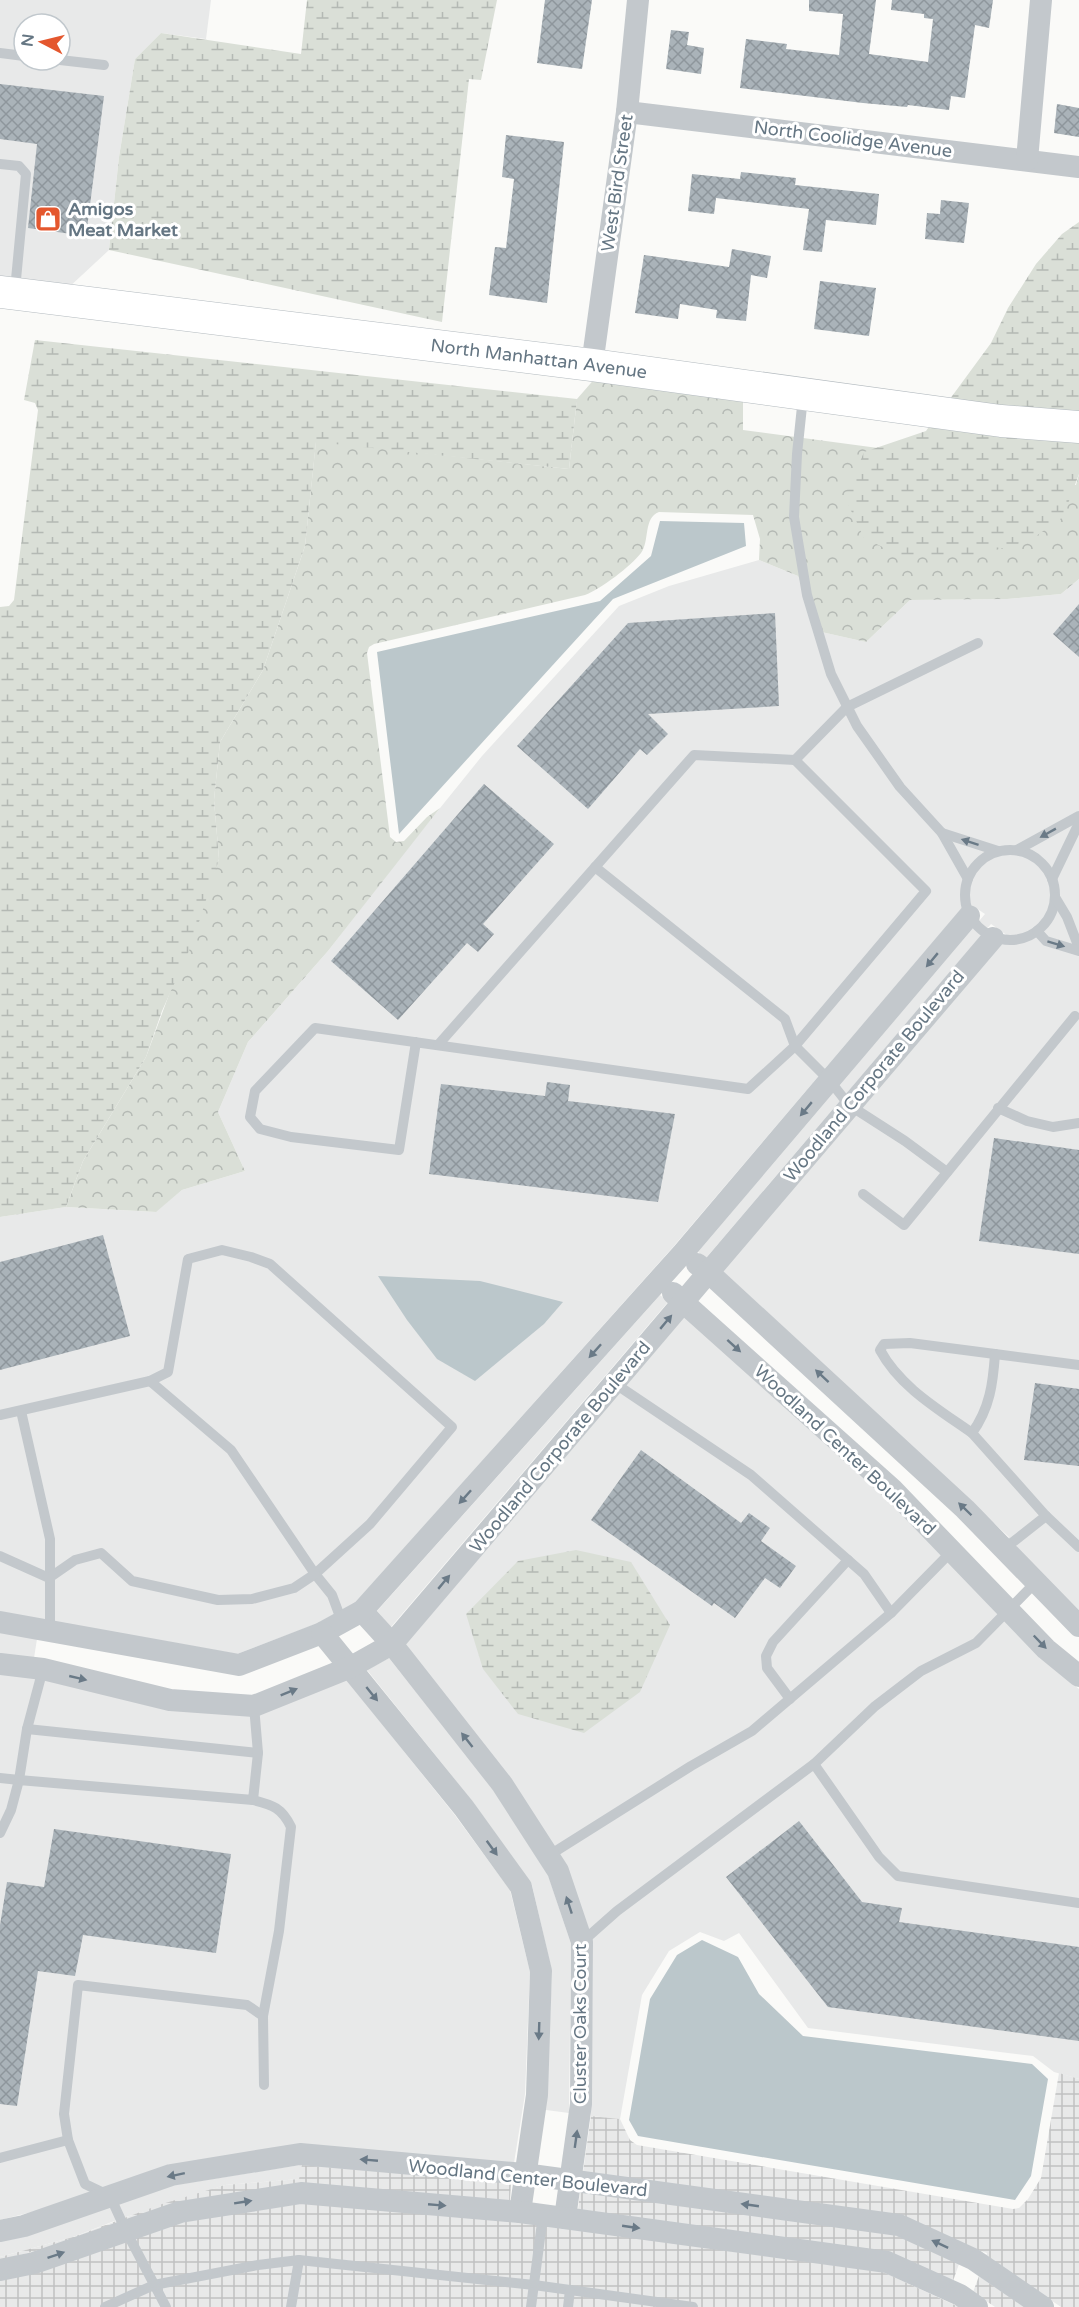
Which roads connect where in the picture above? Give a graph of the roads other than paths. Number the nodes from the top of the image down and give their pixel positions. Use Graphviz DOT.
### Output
graph roads {
  1 [pos="638,0"];
  2 [pos="1041,0"];
  3 [pos="72,61"];
  4 [pos="104,65"];
  5 [pos="627,112"];
  6 [pos="1028,160"];
  7 [pos="0,164"];
  8 [pos="1079,167"];
  9 [pos="8,292"];
  10 [pos="592,365"];
  11 [pos="803,394"];
  12 [pos="1079,427"];
  13 [pos="978,643"];
  14 [pos="847,706"];
  15 [pos="795,760"];
  16 [pos="1079,816"];
  17 [pos="1079,823"];
  18 [pos="942,833"];
  19 [pos="1017,850"];
  20 [pos="998,851"];
  21 [pos="595,867"];
  22 [pos="968,879"];
  23 [pos="1052,879"];
  24 [pos="1055,897"];
  25 [pos="969,916"];
  26 [pos="1037,932"];
  27 [pos="993,938"];
  28 [pos="1079,949"];
  29 [pos="1075,1016"];
  30 [pos="416,1042"];
  31 [pos="438,1046"];
  32 [pos="795,1046"];
  33 [pos="830,1081"];
  34 [pos="849,1105"];
  35 [pos="998,1108"];
  36 [pos="1079,1123"];
  37 [pos="947,1172"];
  38 [pos="863,1194"];
  39 [pos="682,1254"];
  40 [pos="708,1272"];
  41 [pos="658,1281"];
  42 [pos="684,1301"];
  43 [pos="995,1354"];
  44 [pos="1079,1365"];
  45 [pos="150,1382"];
  46 [pos="614,1383"];
  47 [pos="21,1411"];
  48 [pos="0,1416"];
  49 [pos="972,1432"];
  50 [pos="1046,1516"];
  51 [pos="999,1544"];
  52 [pos="1079,1547"];
  53 [pos="0,1556"];
  54 [pos="959,1559"];
  55 [pos="848,1560"];
  56 [pos="315,1574"];
  57 [pos="49,1578"];
  58 [pos="1035,1582"];
  59 [pos="1009,1610"];
  60 [pos="362,1611"];
  61 [pos="891,1612"];
  62 [pos="0,1622"];
  63 [pos="342,1622"];
  64 [pos="1079,1626"];
  65 [pos="50,1631"];
  66 [pos="322,1633"];
  67 [pos="392,1644"];
  68 [pos="0,1664"];
  69 [pos="351,1667"];
  70 [pos="43,1670"];
  71 [pos="1079,1676"];
  72 [pos="790,1699"];
  73 [pos="254,1706"];
  74 [pos="27,1729"];
  75 [pos="258,1753"];
  76 [pos="814,1764"];
  77 [pos="0,1778"];
  78 [pos="19,1780"];
  79 [pos="253,1800"];
  80 [pos="0,1833"];
  81 [pos="548,1856"];
  82 [pos="1079,1903"];
  83 [pos="582,1942"];
  84 [pos="263,2016"];
  85 [pos="264,2085"];
  86 [pos="68,2140"];
  87 [pos="0,2158"];
  88 [pos="524,2174"];
  89 [pos="571,2180"];
  90 [pos="110,2196"];
  91 [pos="520,2212"];
  92 [pos="543,2215"];
  93 [pos="565,2218"];
  94 [pos="0,2231"];
  95 [pos="126,2231"];
  96 [pos="973,2259"];
  97 [pos="299,2260"];
  98 [pos="0,2270"];
  99 [pos="154,2285"];
  100 [pos="534,2285"];
  101 [pos="570,2290"];
  102 [pos="966,2303"];
  103 [pos="105,2307"];
  104 [pos="166,2307"];
  105 [pos="291,2307"];
  106 [pos="531,2307"];
  107 [pos="568,2307"];
  108 [pos="693,2307"];
  109 [pos="1043,2307"];
  1 -- 5 [label="street, West Bird Street"];
  2 -- 6 [label="street"];
  3 -- 4 [label="lane"];
  5 -- 6 [label="street, North Coolidge Avenue"];
  5 -- 10 [label="street, West Bird Street"];
  6 -- 8 [label="street, North Coolidge Avenue"];
  7 -- 9 [label="lane"];
  9 -- 10 [label="street, North Manhattan Avenue"];
  10 -- 11 [label="street, North Manhattan Avenue"];
  11 -- 12 [label="street, North Manhattan Avenue"];
  11 -- 14 [label="lane"];
  13 -- 14 [label="lane"];
  14 -- 15 [label="lane"];
  14 -- 18 [label="lane"];
  15 -- 21 [label="lane"];
  15 -- 32 [label="lane"];
  16 -- 19 [label="lane, one-way"];
  17 -- 23 [label="lane"];
  20 -- 18 [label="lane, one-way"];
  18 -- 22 [label="lane"];
  19 -- 20 [label="lane"];
  19 -- 23 [label="lane"];
  20 -- 22 [label="lane"];
  21 -- 31 [label="lane"];
  21 -- 32 [label="lane"];
  22 -- 25 [label="lane"];
  23 -- 24 [label="lane"];
  24 -- 26 [label="lane"];
  24 -- 28 [label="lane"];
  25 -- 27 [label="lane"];
  25 -- 33 [label="street, Woodland Corporate Boulevard, one-way"];
  26 -- 27 [label="lane"];
  26 -- 28 [label="lane, one-way"];
  27 -- 34 [label="street, Woodland Corporate Boulevard"];
  29 -- 35 [label="lane"];
  30 -- 30 [label="lane"];
  30 -- 31 [label="lane"];
  31 -- 32 [label="lane"];
  32 -- 33 [label="lane"];
  33 -- 34 [label="lane"];
  33 -- 39 [label="street, Woodland Corporate Boulevard, one-way"];
  34 -- 37 [label="lane"];
  34 -- 40 [label="street, Woodland Corporate Boulevard"];
  35 -- 36 [label="lane"];
  35 -- 37 [label="lane"];
  37 -- 38 [label="lane"];
  39 -- 40 [label="street, Woodland Center Boulevard"];
  39 -- 41 [label="street, Woodland Corporate Boulevard"];
  40 -- 42 [label="street, Woodland Corporate Boulevard"];
  51 -- 40 [label="street, Woodland Center Boulevard, one-way"];
  41 -- 42 [label="street, Woodland Center Boulevard"];
  41 -- 60 [label="street, Woodland Corporate Boulevard, one-way"];
  46 -- 42 [label="street, Woodland Corporate Boulevard, one-way"];
  42 -- 54 [label="street, Woodland Center Boulevard, one-way"];
  43 -- 44 [label="lane"];
  43 -- 49 [label="lane"];
  43 -- 49 [label="lane"];
  45 -- 47 [label="lane"];
  45 -- 56 [label="lane"];
  45 -- 56 [label="lane"];
  46 -- 55 [label="lane"];
  67 -- 46 [label="street, Woodland Corporate Boulevard, one-way"];
  47 -- 48 [label="lane"];
  47 -- 57 [label="lane"];
  49 -- 50 [label="lane"];
  50 -- 51 [label="lane"];
  50 -- 52 [label="lane"];
  51 -- 54 [label="street"];
  51 -- 58 [label="street, Woodland Center Boulevard"];
  53 -- 57 [label="lane"];
  54 -- 59 [label="street, Woodland Center Boulevard"];
  54 -- 61 [label="lane"];
  55 -- 61 [label="lane"];
  55 -- 72 [label="lane"];
  56 -- 57 [label="lane"];
  56 -- 63 [label="lane"];
  57 -- 65 [label="lane"];
  58 -- 59 [label="lane"];
  58 -- 64 [label="street, Woodland Center Boulevard"];
  59 -- 71 [label="street, Woodland Center Boulevard, one-way"];
  59 -- 76 [label="lane"];
  60 -- 63 [label="street, Woodland Corporate Boulevard"];
  60 -- 67 [label="street, Cluster Oaks Court"];
  61 -- 72 [label="lane"];
  62 -- 65 [label="street, Woodland Corporate Boulevard"];
  63 -- 66 [label="street, Woodland Corporate Boulevard"];
  65 -- 66 [label="street, Woodland Corporate Boulevard"];
  65 -- 70 [label="street"];
  66 -- 69 [label="street"];
  67 -- 69 [label="street, Woodland Corporate Boulevard"];
  81 -- 67 [label="street, Cluster Oaks Court, one-way"];
  68 -- 70 [label="street, Woodland Corporate Boulevard"];
  73 -- 69 [label="street, Woodland Corporate Boulevard, one-way"];
  69 -- 88 [label="street, one-way"];
  70 -- 73 [label="street, Woodland Corporate Boulevard, one-way"];
  70 -- 74 [label="lane"];
  72 -- 81 [label="lane"];
  73 -- 75 [label="lane"];
  74 -- 75 [label="lane"];
  74 -- 78 [label="lane"];
  75 -- 79 [label="lane"];
  76 -- 82 [label="lane"];
  76 -- 83 [label="lane"];
  77 -- 78 [label="lane"];
  78 -- 79 [label="lane"];
  78 -- 80 [label="lane"];
  79 -- 84 [label="lane"];
  83 -- 81 [label="street, Cluster Oaks Court, one-way"];
  89 -- 83 [label="street, Cluster Oaks Court, one-way"];
  84 -- 85 [label="lane"];
  84 -- 86 [label="lane"];
  86 -- 87 [label="lane"];
  86 -- 90 [label="lane"];
  88 -- 89 [label="street, Woodland Center Boulevard"];
  88 -- 90 [label="street, Woodland Center Boulevard, one-way"];
  88 -- 91 [label="street"];
  89 -- 93 [label="street, Cluster Oaks Court"];
  96 -- 89 [label="street, Woodland Center Boulevard, one-way"];
  90 -- 94 [label="street, Woodland Center Boulevard"];
  90 -- 95 [label="lane"];
  91 -- 92 [label="street, Woodland Center Boulevard"];
  95 -- 91 [label="street, Woodland Center Boulevard, one-way"];
  92 -- 93 [label="street, Woodland Center Boulevard"];
  92 -- 100 [label="lane"];
  93 -- 102 [label="street, Woodland Center Boulevard, one-way"];
  98 -- 95 [label="street, Woodland Center Boulevard, one-way"];
  95 -- 99 [label="lane"];
  96 -- 102 [label="street"];
  96 -- 109 [label="street, Woodland Center Boulevard"];
  97 -- 99 [label="lane"];
  97 -- 100 [label="lane"];
  97 -- 105 [label="lane"];
  99 -- 103 [label="lane"];
  99 -- 104 [label="lane"];
  100 -- 101 [label="lane"];
  100 -- 106 [label="lane"];
  101 -- 107 [label="lane"];
  101 -- 108 [label="lane"];
}
